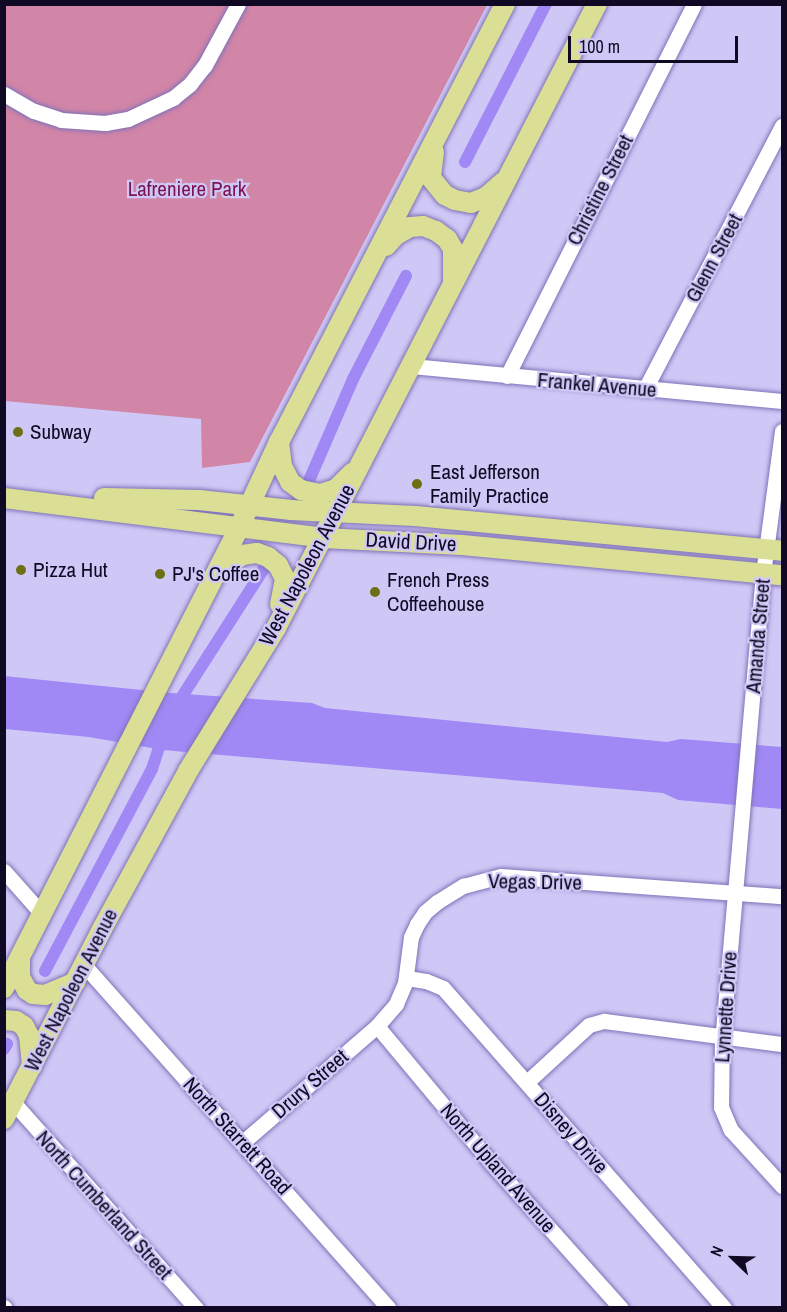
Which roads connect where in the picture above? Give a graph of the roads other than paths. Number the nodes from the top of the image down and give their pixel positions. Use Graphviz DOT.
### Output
graph roads {
  1 [pos="238,4"];
  2 [pos="506,4"];
  3 [pos="597,4"];
  4 [pos="694,4"];
  5 [pos="4,94"];
  6 [pos="783,126"];
  7 [pos="435,140"];
  8 [pos="509,175"];
  9 [pos="377,254"];
  10 [pos="453,286"];
  11 [pos="411,366"];
  12 [pos="507,376"];
  13 [pos="645,389"];
  14 [pos="783,401"];
  15 [pos="783,431"];
  16 [pos="279,442"];
  17 [pos="358,467"];
  18 [pos="4,493"];
  19 [pos="4,498"];
  20 [pos="248,505"];
  21 [pos="336,513"];
  22 [pos="239,528"];
  23 [pos="323,538"];
  24 [pos="775,550"];
  25 [pos="773,574"];
  26 [pos="214,576"];
  27 [pos="276,628"];
  28 [pos="742,807"];
  29 [pos="4,871"];
  30 [pos="735,893"];
  31 [pos="783,896"];
  32 [pos="42,914"];
  33 [pos="20,957"];
  34 [pos="79,973"];
  35 [pos="407,978"];
  36 [pos="4,988"];
  37 [pos="4,1020"];
  38 [pos="377,1026"];
  39 [pos="722,1037"];
  40 [pos="783,1044"];
  41 [pos="32,1066"];
  42 [pos="527,1082"];
  43 [pos="9,1110"];
  44 [pos="243,1142"];
  45 [pos="783,1186"];
  46 [pos="196,1308"];
  47 [pos="389,1308"];
  48 [pos="621,1308"];
  49 [pos="724,1308"];
  1 -- 5 [label="street"];
  2 -- 7 [label="main road"];
  3 -- 8 [label="main road, West Napoleon Avenue"];
  4 -- 12 [label="street, Christine Street"];
  6 -- 13 [label="street, Glenn Street"];
  7 -- 8 [label="main road"];
  7 -- 9 [label="main road"];
  8 -- 10 [label="main road, West Napoleon Avenue"];
  9 -- 10 [label="main road"];
  9 -- 16 [label="main road"];
  10 -- 11 [label="main road, West Napoleon Avenue"];
  11 -- 12 [label="street, Frankel Avenue"];
  11 -- 17 [label="main road, West Napoleon Avenue"];
  12 -- 13 [label="street, Frankel Avenue"];
  13 -- 14 [label="street, Frankel Avenue"];
  15 -- 24 [label="street, Amanda Street"];
  16 -- 17 [label="main road"];
  16 -- 20 [label="main road"];
  17 -- 21 [label="main road, West Napoleon Avenue"];
  18 -- 20 [label="main road, David Drive"];
  19 -- 22 [label="main road, David Drive"];
  20 -- 21 [label="main road, David Drive"];
  20 -- 22 [label="main road"];
  21 -- 23 [label="main road, West Napoleon Avenue"];
  21 -- 24 [label="main road, David Drive"];
  22 -- 23 [label="main road, David Drive"];
  22 -- 26 [label="main road"];
  23 -- 25 [label="main road, David Drive"];
  23 -- 27 [label="main road, West Napoleon Avenue"];
  24 -- 25 [label="street, Amanda Street"];
  25 -- 28 [label="street, Amanda Street"];
  26 -- 27 [label="main road"];
  26 -- 32 [label="main road"];
  27 -- 34 [label="main road, West Napoleon Avenue"];
  28 -- 30 [label="street, Lynnette Drive"];
  29 -- 32 [label="street"];
  30 -- 31 [label="street, Vegas Drive"];
  30 -- 35 [label="street, Vegas Drive"];
  30 -- 39 [label="street, Lynnette Drive"];
  32 -- 33 [label="main road"];
  33 -- 34 [label="main road"];
  33 -- 36 [label="main road"];
  34 -- 41 [label="main road, West Napoleon Avenue"];
  34 -- 44 [label="street, North Starrett Road"];
  35 -- 38 [label="street, Vegas Drive"];
  35 -- 42 [label="street, Disney Drive"];
  37 -- 41 [label="main road"];
  38 -- 44 [label="street, Drury Street"];
  38 -- 48 [label="street, North Upland Avenue"];
  39 -- 40 [label="street"];
  39 -- 42 [label="street"];
  39 -- 45 [label="street, Lynnette Drive"];
  41 -- 43 [label="main road, West Napoleon Avenue"];
  42 -- 49 [label="street, Disney Drive"];
  43 -- 46 [label="street, North Cumberland Street"];
  44 -- 47 [label="street, North Starrett Road"];
}
